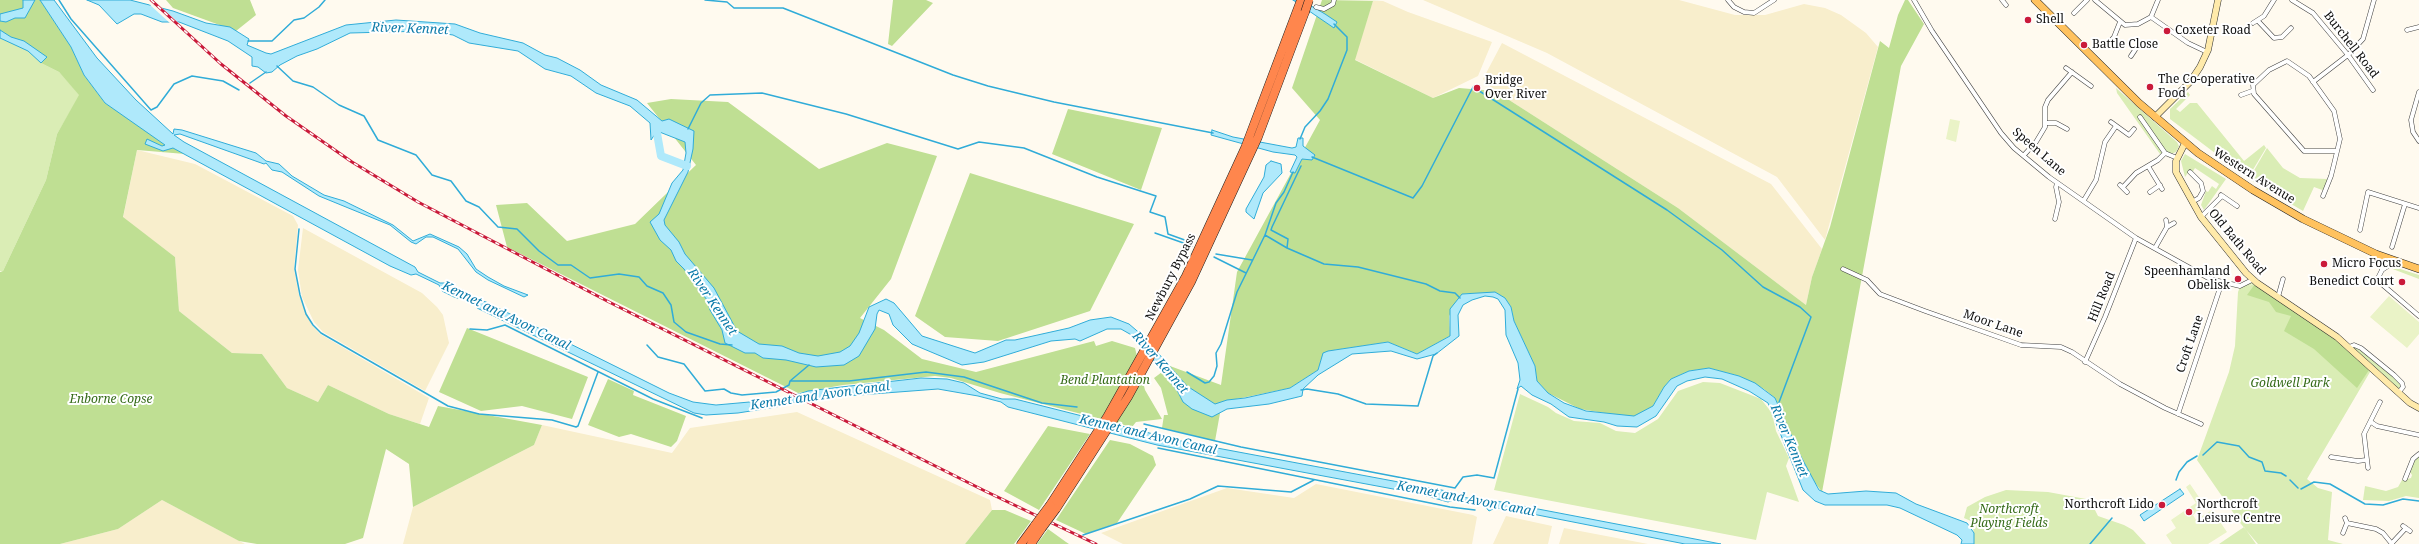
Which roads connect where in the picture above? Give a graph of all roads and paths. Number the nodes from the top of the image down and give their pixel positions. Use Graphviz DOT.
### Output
graph roads {
  1 [pos="1305,0"];
  2 [pos="1334,0"];
  3 [pos="1728,0"];
  4 [pos="1774,0"];
  5 [pos="1914,0"];
  6 [pos="2002,0"];
  7 [pos="2035,0"];
  8 [pos="2088,0"];
  9 [pos="2095,0"];
  10 [pos="2158,0"];
  11 [pos="2218,0"];
  12 [pos="2274,0"];
  13 [pos="2292,0"];
  14 [pos="2374,0"];
  15 [pos="1312,4"];
  16 [pos="2006,5"];
  17 [pos="1301,6"];
  18 [pos="2074,13"];
  19 [pos="2151,17"];
  20 [pos="2258,21"];
  21 [pos="2120,22"];
  22 [pos="2253,24"];
  23 [pos="2419,27"];
  24 [pos="2291,28"];
  25 [pos="2407,30"];
  26 [pos="2106,46"];
  27 [pos="2135,50"];
  28 [pos="2207,52"];
  29 [pos="2348,55"];
  30 [pos="2131,56"];
  31 [pos="2066,68"];
  32 [pos="2072,72"];
  33 [pos="2313,82"];
  34 [pos="2091,86"];
  35 [pos="2252,90"];
  36 [pos="2373,90"];
  37 [pos="2419,92"];
  38 [pos="2242,95"];
  39 [pos="2140,117"];
  40 [pos="2155,117"];
  41 [pos="2111,122"];
  42 [pos="2046,123"];
  43 [pos="2065,126"];
  44 [pos="2116,126"];
  45 [pos="2134,129"];
  46 [pos="2419,141"];
  47 [pos="2186,143"];
  48 [pos="2337,151"];
  49 [pos="2165,153"];
  50 [pos="2024,155"];
  51 [pos="2177,158"];
  52 [pos="2148,166"];
  53 [pos="2190,172"];
  54 [pos="2058,183"];
  55 [pos="2127,192"];
  56 [pos="2150,192"];
  57 [pos="2323,196"];
  58 [pos="2084,200"];
  59 [pos="2192,202"];
  60 [pos="2405,204"];
  61 [pos="2237,206"];
  62 [pos="2419,208"];
  63 [pos="2201,217"];
  64 [pos="2055,219"];
  65 [pos="2166,220"];
  66 [pos="2174,223"];
  67 [pos="2356,223"];
  68 [pos="2361,224"];
  69 [pos="2167,227"];
  70 [pos="2360,230"];
  71 [pos="2136,238"];
  72 [pos="2350,241"];
  73 [pos="2394,242"];
  74 [pos="2399,244"];
  75 [pos="2392,247"];
  76 [pos="2155,248"];
  77 [pos="2376,254"];
  78 [pos="2400,264"];
  79 [pos="2417,268"];
  80 [pos="1843,269"];
  81 [pos="2382,270"];
  82 [pos="2283,279"];
  83 [pos="2252,280"];
  84 [pos="2222,282"];
  85 [pos="2278,296"];
  86 [pos="2419,316"];
  87 [pos="1158,336"];
  88 [pos="2349,347"];
  89 [pos="2084,362"];
  90 [pos="2399,392"];
  91 [pos="2380,402"];
  92 [pos="2419,408"];
  93 [pos="2178,414"];
  94 [pos="1111,418"];
  95 [pos="2371,422"];
  96 [pos="2201,424"];
  97 [pos="2419,435"];
  98 [pos="2419,454"];
  99 [pos="2331,457"];
  100 [pos="2366,460"];
  101 [pos="2368,468"];
  102 [pos="2407,477"];
  103 [pos="2346,518"];
  104 [pos="2347,523"];
  105 [pos="1039,526"];
  106 [pos="2406,528"];
  107 [pos="2344,533"];
  108 [pos="2392,543"];
  109 [pos="1021,544"];
  110 [pos="1031,544"];
  1 -- 15 [label="street"];
  2 -- 15 [label="street"];
  3 -- 4 [label="street"];
  5 -- 50 [label="street, Speen Lane"];
  6 -- 16 [label="street"];
  7 -- 40 [label="main road, Western Avenue"];
  8 -- 18 [label="street"];
  9 -- 21 [label="street"];
  10 -- 19 [label="street"];
  11 -- 28 [label="street"];
  12 -- 20 [label="street"];
  13 -- 29 [label="street, Burchell Road"];
  14 -- 29 [label="street"];
  15 -- 17 [label="highway, Newbury Bypass, bridge"];
  17 -- 87 [label="highway, Newbury Bypass"];
  19 -- 21 [label="street"];
  19 -- 28 [label="street"];
  20 -- 22 [label="street"];
  20 -- 24 [label="street"];
  21 -- 26 [label="street"];
  23 -- 25 [label="street"];
  27 -- 30 [label="street"];
  28 -- 40 [label="street"];
  29 -- 33 [label="street"];
  29 -- 36 [label="street, Burchell Road"];
  31 -- 32 [label="street"];
  32 -- 34 [label="street"];
  32 -- 42 [label="street"];
  33 -- 35 [label="street"];
  33 -- 48 [label="street"];
  35 -- 38 [label="street"];
  35 -- 48 [label="street"];
  37 -- 46 [label="street"];
  39 -- 49 [label="street"];
  40 -- 47 [label="main road, Western Avenue"];
  41 -- 44 [label="street"];
  42 -- 43 [label="street"];
  42 -- 50 [label="street"];
  44 -- 45 [label="street"];
  44 -- 58 [label="street"];
  47 -- 51 [label="street"];
  47 -- 72 [label="main road, Western Avenue"];
  48 -- 57 [label="street"];
  49 -- 51 [label="street"];
  49 -- 52 [label="street"];
  50 -- 54 [label="street, Speen Lane"];
  51 -- 59 [label="street, Old Bath Road"];
  52 -- 55 [label="street"];
  52 -- 56 [label="street"];
  53 -- 59 [label="street"];
  54 -- 58 [label="street, Speen Lane"];
  54 -- 64 [label="street"];
  58 -- 71 [label="street, Speen Lane"];
  59 -- 63 [label="street, Old Bath Road"];
  60 -- 62 [label="street"];
  60 -- 68 [label="street"];
  60 -- 73 [label="street"];
  61 -- 63 [label="street"];
  63 -- 83 [label="street, Old Bath Road"];
  65 -- 69 [label="street"];
  66 -- 69 [label="street"];
  67 -- 68 [label="street"];
  68 -- 70 [label="street"];
  69 -- 76 [label="street"];
  71 -- 76 [label="street, Speen Lane"];
  71 -- 89 [label="street, Hill Road"];
  72 -- 77 [label="main road, Western Avenue"];
  72 -- 79 [label="main road, Western Avenue"];
  73 -- 74 [label="street"];
  73 -- 75 [label="street"];
  76 -- 84 [label="street, Speen Lane"];
  77 -- 78 [label="main road, Western Avenue"];
  77 -- 81 [label="street"];
  78 -- 79 [label="main road, Western Avenue"];
  78 -- 81 [label="street"];
  80 -- 89 [label="street, Moor Lane"];
  81 -- 86 [label="street"];
  82 -- 85 [label="street"];
  83 -- 84 [label="street, Speen Lane"];
  83 -- 85 [label="street, Old Bath Road"];
  84 -- 93 [label="street, Croft Lane"];
  85 -- 88 [label="street, Old Bath Road"];
  87 -- 94 [label="highway, Newbury Bypass"];
  87 -- 94 [label="highway, Newbury Bypass"];
  88 -- 90 [label="street, Old Bath Road"];
  88 -- 90 [label="street, Old Bath Road"];
  89 -- 93 [label="street, Moor Lane"];
  90 -- 92 [label="street, Old Bath Road"];
  91 -- 95 [label="street"];
  93 -- 96 [label="street, Moor Lane"];
  94 -- 105 [label="highway, Newbury Bypass, bridge"];
  95 -- 97 [label="street"];
  95 -- 100 [label="street"];
  98 -- 102 [label="street"];
  99 -- 100 [label="street"];
  100 -- 101 [label="street"];
  103 -- 104 [label="street"];
  104 -- 107 [label="street"];
  104 -- 108 [label="street"];
  105 -- 109 [label="highway, Newbury Bypass"];
  105 -- 110 [label="highway, Newbury Bypass"];
  106 -- 108 [label="street"];
}
